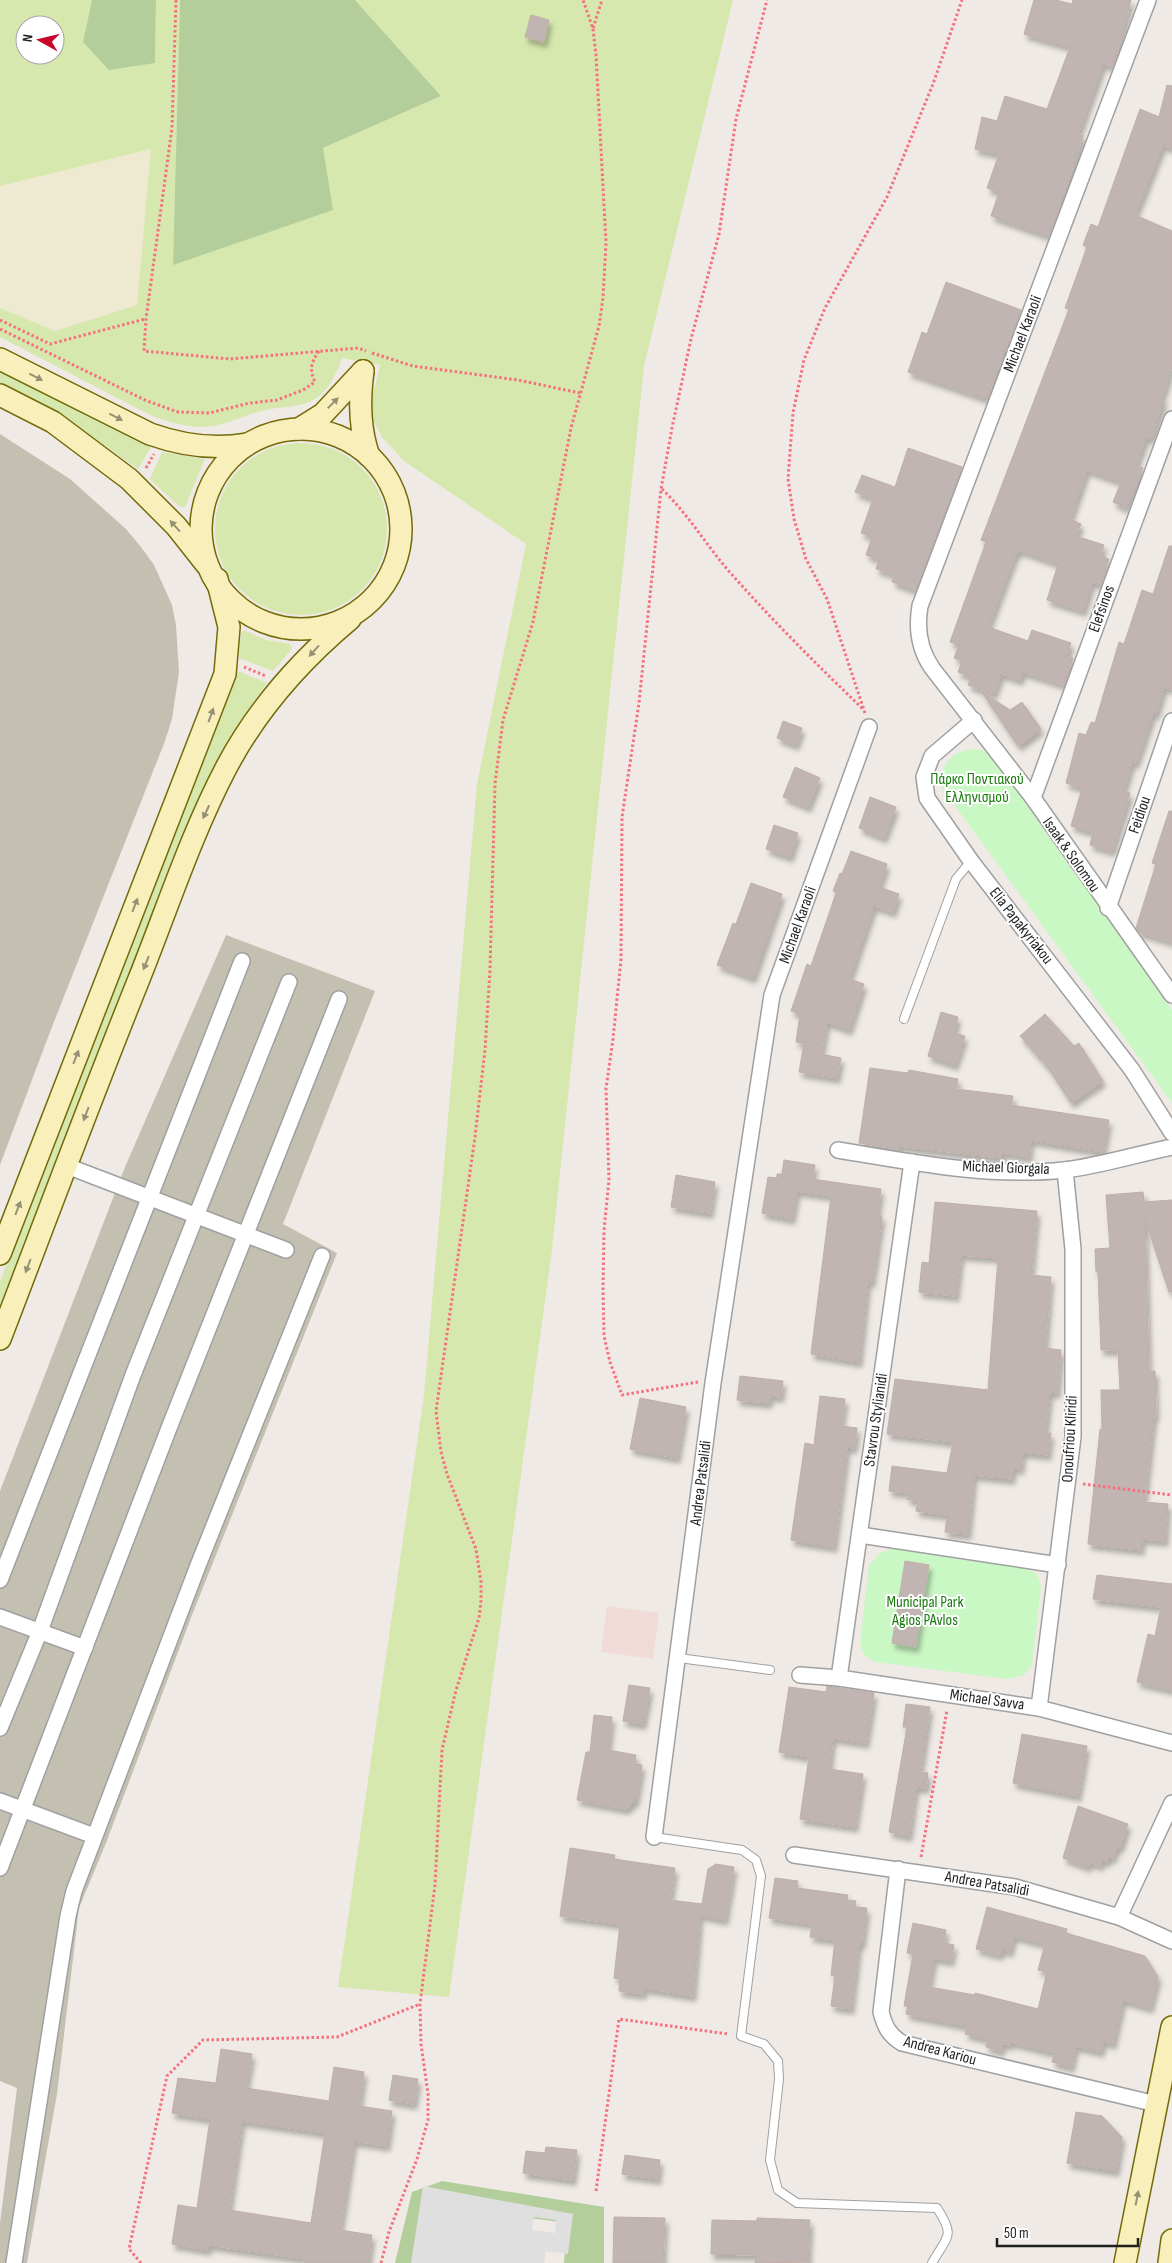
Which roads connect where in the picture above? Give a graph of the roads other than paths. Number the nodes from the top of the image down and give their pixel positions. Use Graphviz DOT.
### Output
graph roads {
  1 [pos="1148,0"];
  2 [pos="0,359"];
  3 [pos="0,395"];
  4 [pos="1172,420"];
  5 [pos="299,429"];
  6 [pos="248,444"];
  7 [pos="369,456"];
  8 [pos="217,579"];
  9 [pos="350,619"];
  10 [pos="932,668"];
  11 [pos="974,720"];
  12 [pos="1172,722"];
  13 [pos="869,727"];
  14 [pos="1033,798"];
  15 [pos="971,861"];
  16 [pos="1108,908"];
  17 [pos="242,961"];
  18 [pos="289,982"];
  19 [pos="1172,995"];
  20 [pos="339,999"];
  21 [pos="904,1019"];
  22 [pos="750,1129"];
  23 [pos="1172,1133"];
  24 [pos="1172,1147"];
  25 [pos="838,1150"];
  26 [pos="912,1162"];
  27 [pos="67,1166"];
  28 [pos="1065,1170"];
  29 [pos="151,1198"];
  30 [pos="197,1216"];
  31 [pos="247,1235"];
  32 [pos="286,1250"];
  33 [pos="0,1254"];
  34 [pos="322,1256"];
  35 [pos="0,1339"];
  36 [pos="860,1535"];
  37 [pos="1058,1565"];
  38 [pos="0,1580"];
  39 [pos="0,1617"];
  40 [pos="40,1631"];
  41 [pos="85,1648"];
  42 [pos="679,1658"];
  43 [pos="770,1670"];
  44 [pos="800,1674"];
  45 [pos="839,1678"];
  46 [pos="1039,1708"];
  47 [pos="0,1728"];
  48 [pos="1172,1743"];
  49 [pos="0,1801"];
  50 [pos="1172,1803"];
  51 [pos="23,1810"];
  52 [pos="94,1836"];
  53 [pos="654,1837"];
  54 [pos="794,1856"];
  55 [pos="0,1868"];
  56 [pos="898,1869"];
  57 [pos="1120,1917"];
  58 [pos="1172,1941"];
  59 [pos="1172,2027"];
  60 [pos="1156,2104"];
  61 [pos="1172,2240"];
  62 [pos="14,2263"];
  63 [pos="932,2263"];
  64 [pos="1125,2263"];
  65 [pos="1169,2263"];
  1 -- 10 [label="street, Michael Karaoli"];
  2 -- 6 [label="street, one-way"];
  8 -- 3 [label="street, one-way"];
  4 -- 14 [label="street, Elefsinos"];
  5 -- 6 [label="street"];
  5 -- 7 [label="street"];
  5 -- 7 [label="street, one-way"];
  6 -- 8 [label="street"];
  7 -- 9 [label="street"];
  8 -- 9 [label="street"];
  33 -- 8 [label="street, one-way"];
  9 -- 27 [label="street, one-way"];
  10 -- 11 [label="street, Isaak & Solomou"];
  11 -- 14 [label="street, Isaak & Solomou"];
  11 -- 15 [label="street, Elia Papakyriakou"];
  12 -- 16 [label="street, Feidiou"];
  13 -- 22 [label="street, Michael Karaoli"];
  14 -- 16 [label="street, Isaak & Solomou"];
  15 -- 21 [label="lane"];
  15 -- 23 [label="street, Elia Papakyriakou"];
  16 -- 19 [label="street, Isaak & Solomou"];
  17 -- 29 [label="street"];
  18 -- 30 [label="street"];
  20 -- 31 [label="street"];
  22 -- 42 [label="street, Andrea Patsalidi"];
  24 -- 28 [label="street, Michael Giorgala"];
  25 -- 26 [label="street, Michael Giorgala"];
  26 -- 28 [label="street, Michael Giorgala"];
  26 -- 36 [label="street, Stavrou Stylianidi"];
  27 -- 29 [label="street"];
  27 -- 35 [label="street, one-way"];
  28 -- 37 [label="street, Onoufriou Kliridi"];
  29 -- 30 [label="street"];
  29 -- 38 [label="street"];
  30 -- 31 [label="street"];
  30 -- 40 [label="street"];
  31 -- 32 [label="street"];
  31 -- 41 [label="street"];
  34 -- 52 [label="street"];
  36 -- 37 [label="street"];
  36 -- 45 [label="street, Stavrou Stylianidi"];
  37 -- 46 [label="street, Onoufriou Kliridi"];
  39 -- 40 [label="street"];
  40 -- 41 [label="street"];
  40 -- 47 [label="street"];
  41 -- 51 [label="street"];
  42 -- 43 [label="lane"];
  42 -- 53 [label="street, Andrea Patsalidi"];
  44 -- 45 [label="street, Michael Savva"];
  45 -- 46 [label="street, Michael Savva"];
  46 -- 48 [label="street, Michael Savva"];
  49 -- 51 [label="street"];
  50 -- 57 [label="street"];
  51 -- 52 [label="street"];
  51 -- 55 [label="street"];
  52 -- 62 [label="street"];
  53 -- 63 [label="lane"];
  54 -- 56 [label="street, Andrea Patsalidi"];
  56 -- 57 [label="street, Andrea Patsalidi"];
  56 -- 60 [label="street, Andrea Kariou"];
  57 -- 58 [label="street, Andrea Patsalidi"];
  59 -- 60 [label="street"];
  64 -- 60 [label="street, one-way"];
  61 -- 65 [label="street"];
}
